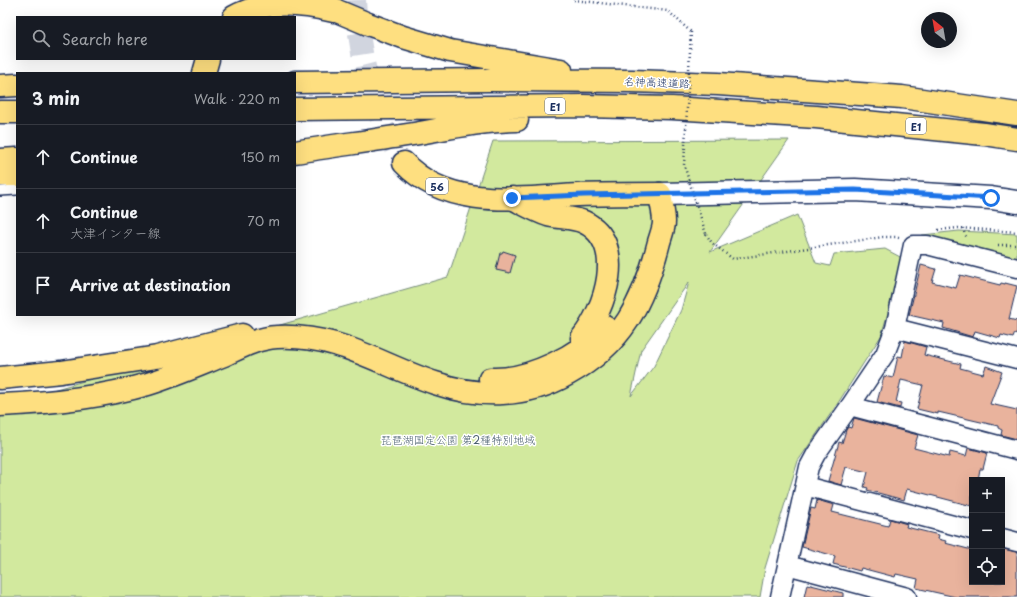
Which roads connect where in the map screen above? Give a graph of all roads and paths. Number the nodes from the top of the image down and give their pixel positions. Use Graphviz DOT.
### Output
graph roads {
  1 [pos="319,0"];
  2 [pos="574,0"];
  3 [pos="586,1"];
  4 [pos="337,11"];
  5 [pos="236,16"];
  6 [pos="208,60"];
  7 [pos="204,72"];
  8 [pos="632,81"];
  9 [pos="296,82"];
  10 [pos="16,85"];
  11 [pos="0,86"];
  12 [pos="296,109"];
  13 [pos="0,112"];
  14 [pos="16,112"];
  15 [pos="1017,114"];
  16 [pos="816,116"];
  17 [pos="1017,139"];
  18 [pos="346,144"];
  19 [pos="296,152"];
  20 [pos="296,156"];
  21 [pos="0,160"];
  22 [pos="16,160"];
  23 [pos="404,163"];
  24 [pos="16,175"];
  25 [pos="0,176"];
  26 [pos="16,190"];
  27 [pos="0,191"];
  28 [pos="660,194"];
  29 [pos="512,198"];
  30 [pos="1017,202"];
  31 [pos="931,230"];
  32 [pos="1017,232"];
  33 [pos="903,235"];
  34 [pos="883,237"];
  35 [pos="896,237"];
  36 [pos="1017,268"];
  37 [pos="895,328"];
  38 [pos="563,358"];
  39 [pos="1017,359"];
  40 [pos="0,378"];
  41 [pos="0,405"];
  42 [pos="850,406"];
  43 [pos="1017,450"];
  44 [pos="804,486"];
  45 [pos="969,529"];
  46 [pos="1005,539"];
  47 [pos="1017,542"];
  48 [pos="787,565"];
  49 [pos="780,597"];
  50 [pos="907,597"];
  1 -- 4 [label="main road"];
  2 -- 3 [label="path"];
  3 -- 34 [label="path, bridge"];
  4 -- 5 [label="main road"];
  4 -- 8 [label="main road"];
  6 -- 7 [label="main road"];
  8 -- 9 [label="main road, 名神高速道路"];
  8 -- 15 [label="main road, 名神高速道路"];
  10 -- 11 [label="main road"];
  12 -- 16 [label="main road, E1"];
  13 -- 14 [label="main road"];
  16 -- 17 [label="main road, E1"];
  16 -- 18 [label="main road"];
  18 -- 19 [label="main road"];
  18 -- 20 [label="lane"];
  21 -- 22 [label="main road"];
  23 -- 29 [label="main road, 56"];
  24 -- 25 [label="main road"];
  26 -- 27 [label="lane"];
  28 -- 29 [label="main road, 56"];
  28 -- 30 [label="street"];
  28 -- 38 [label="main road"];
  28 -- 41 [label="main road"];
  29 -- 38 [label="main road"];
  31 -- 32 [label="path"];
  33 -- 35 [label="path"];
  36 -- 37 [label="street"];
  37 -- 39 [label="street"];
  37 -- 42 [label="street"];
  38 -- 40 [label="main road"];
  42 -- 43 [label="street"];
  42 -- 44 [label="street"];
  44 -- 45 [label="street"];
  44 -- 48 [label="street"];
  46 -- 47 [label="street"];
  48 -- 49 [label="street"];
  48 -- 50 [label="street"];
}
